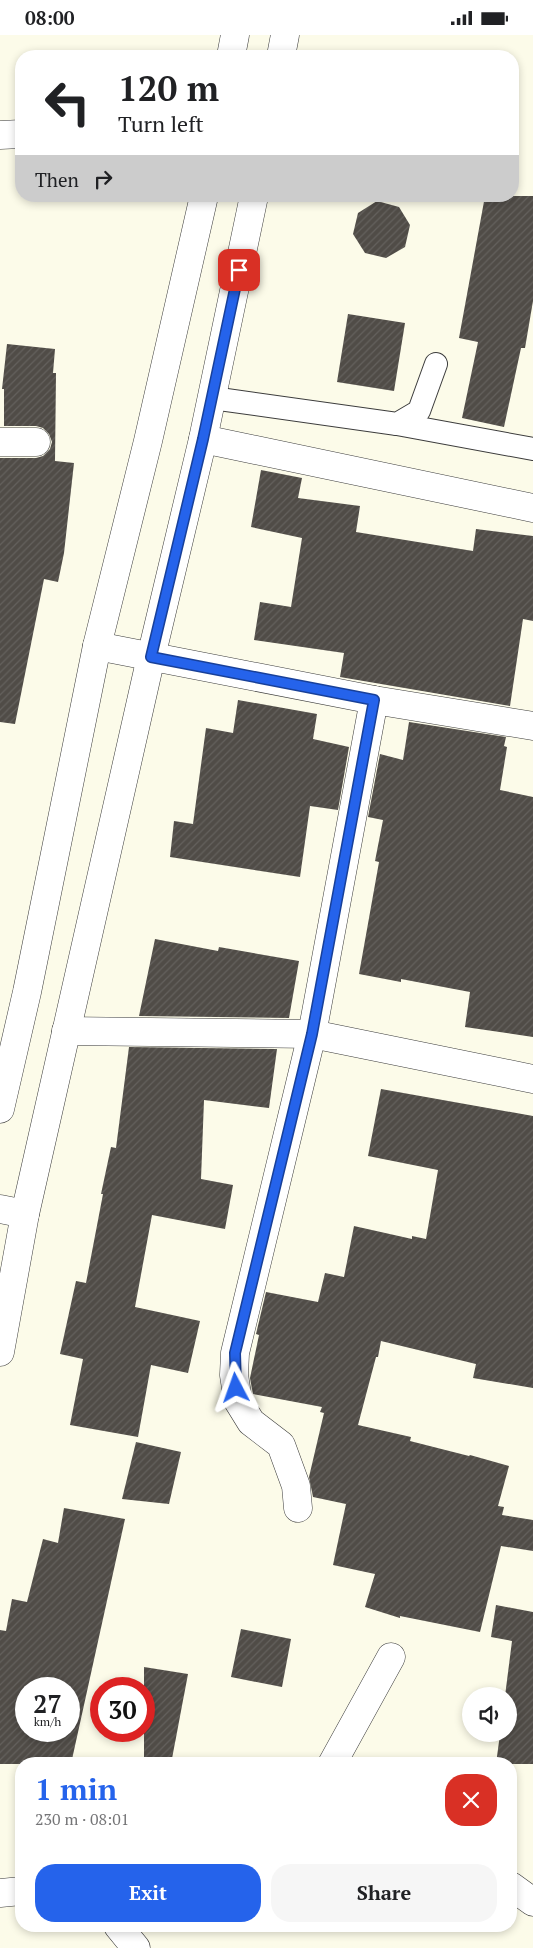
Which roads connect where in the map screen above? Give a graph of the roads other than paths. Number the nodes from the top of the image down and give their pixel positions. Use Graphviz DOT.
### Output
graph roads {
  1 [pos="235,35"];
  2 [pos="285,35"];
  3 [pos="232,50"];
  4 [pos="282,50"];
  5 [pos="15,134"];
  6 [pos="0,135"];
  7 [pos="203,202"];
  8 [pos="253,202"];
  9 [pos="436,364"];
  10 [pos="212,398"];
  11 [pos="396,424"];
  12 [pos="203,439"];
  13 [pos="0,442"];
  14 [pos="36,442"];
  15 [pos="533,449"];
  16 [pos="533,508"];
  17 [pos="97,646"];
  18 [pos="151,657"];
  19 [pos="374,700"];
  20 [pos="533,726"];
  21 [pos="66,1031"];
  22 [pos="312,1034"];
  23 [pos="533,1079"];
  24 [pos="0,1109"];
  25 [pos="12,1211"];
  26 [pos="0,1352"];
  27 [pos="298,1508"];
  28 [pos="391,1657"];
  29 [pos="336,1757"];
  30 [pos="517,1890"];
  31 [pos="15,1892"];
  32 [pos="0,1893"];
  33 [pos="533,1902"];
  34 [pos="123,1932"];
  35 [pos="136,1948"];
  1 -- 3 [label="street"];
  2 -- 4 [label="street"];
  5 -- 6 [label="street"];
  7 -- 17 [label="street"];
  8 -- 10 [label="street"];
  9 -- 11 [label="lane"];
  10 -- 11 [label="lane"];
  10 -- 12 [label="street"];
  11 -- 15 [label="lane"];
  12 -- 16 [label="street"];
  12 -- 18 [label="street"];
  13 -- 14 [label="street"];
  17 -- 18 [label="street"];
  17 -- 24 [label="street"];
  18 -- 19 [label="street"];
  18 -- 21 [label="street"];
  19 -- 20 [label="street"];
  19 -- 22 [label="street"];
  21 -- 22 [label="street"];
  21 -- 25 [label="street"];
  22 -- 23 [label="street"];
  22 -- 27 [label="street"];
  25 -- 26 [label="street"];
  28 -- 29 [label="street"];
  30 -- 33 [label="street"];
  31 -- 32 [label="street"];
  34 -- 35 [label="street"];
}
